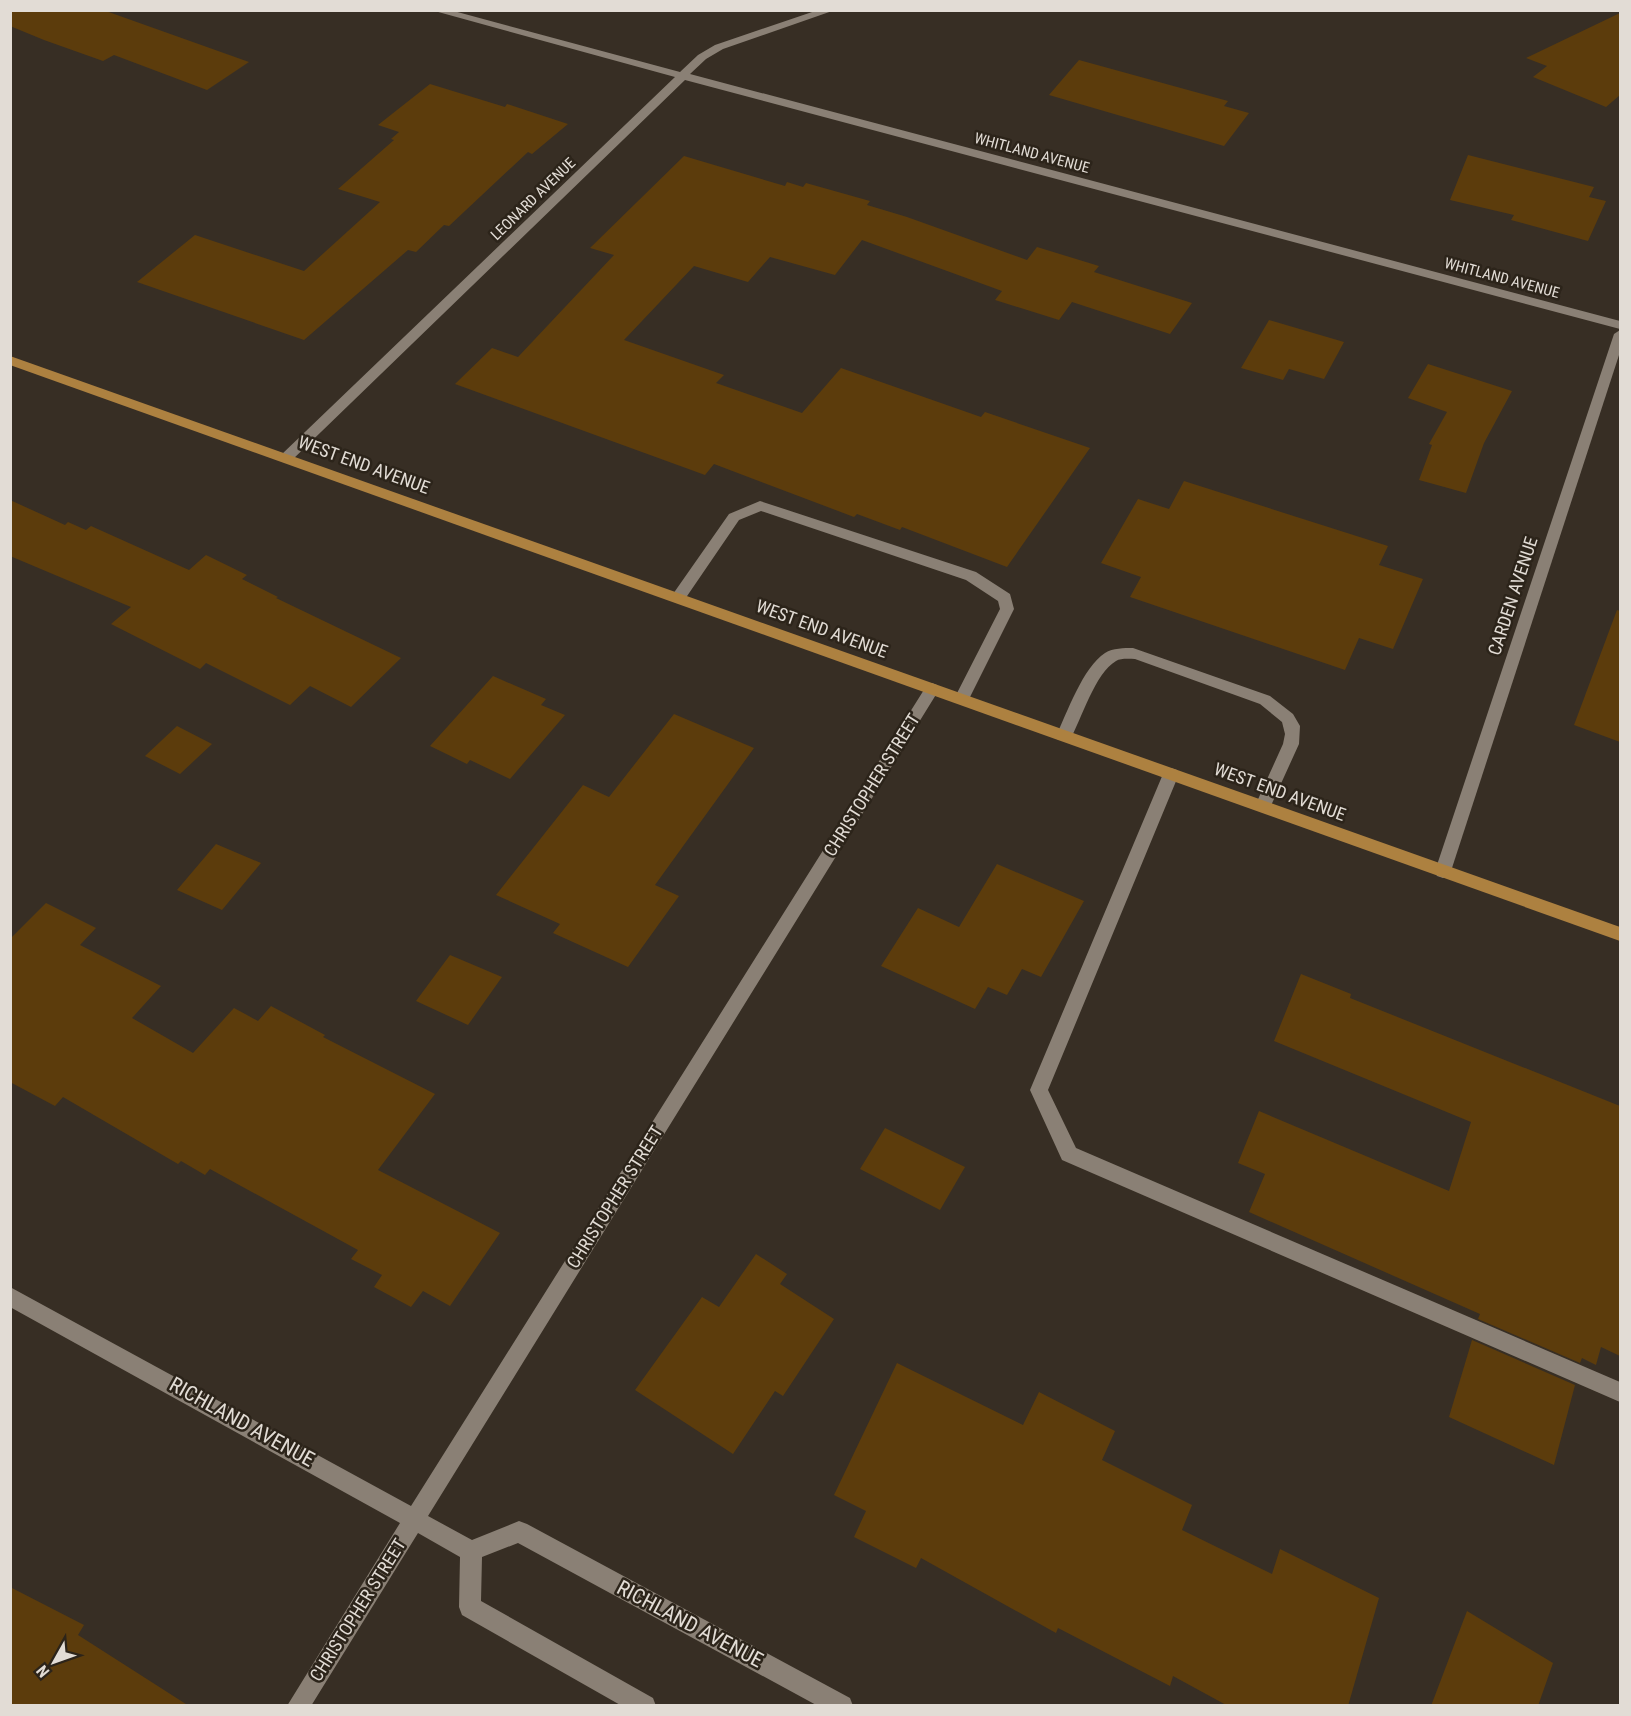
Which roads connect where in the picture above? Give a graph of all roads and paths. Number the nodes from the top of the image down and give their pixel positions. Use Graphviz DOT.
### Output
graph roads {
  1 [pos="436,10"];
  2 [pos="830,10"];
  3 [pos="680,76"];
  4 [pos="1620,325"];
  5 [pos="1620,334"];
  6 [pos="10,360"];
  7 [pos="286,458"];
  8 [pos="678,598"];
  9 [pos="932,688"];
  10 [pos="962,699"];
  11 [pos="1064,736"];
  12 [pos="1171,774"];
  13 [pos="1263,806"];
  14 [pos="1443,871"];
  15 [pos="1620,934"];
  16 [pos="10,1296"];
  17 [pos="1620,1392"];
  18 [pos="416,1518"];
  19 [pos="471,1551"];
  20 [pos="298,1706"];
  21 [pos="645,1706"];
  22 [pos="842,1706"];
  1 -- 3 [label="street, WHITLAND AVENUE"];
  2 -- 3 [label="street, LEONARD AVENUE"];
  3 -- 4 [label="street, WHITLAND AVENUE"];
  3 -- 7 [label="street, LEONARD AVENUE"];
  5 -- 14 [label="street, CARDEN AVENUE"];
  6 -- 7 [label="main road, WEST END AVENUE"];
  7 -- 8 [label="main road, WEST END AVENUE"];
  8 -- 9 [label="main road, WEST END AVENUE"];
  8 -- 10 [label="street"];
  9 -- 10 [label="main road, WEST END AVENUE"];
  9 -- 18 [label="street, CHRISTOPHER STREET"];
  10 -- 11 [label="main road, WEST END AVENUE"];
  11 -- 12 [label="main road, WEST END AVENUE"];
  11 -- 13 [label="street"];
  12 -- 13 [label="main road, WEST END AVENUE"];
  12 -- 17 [label="street"];
  13 -- 14 [label="main road, WEST END AVENUE"];
  14 -- 15 [label="main road, WEST END AVENUE"];
  16 -- 18 [label="street, RICHLAND AVENUE"];
  18 -- 19 [label="street, RICHLAND AVENUE"];
  18 -- 20 [label="street, CHRISTOPHER STREET"];
  19 -- 21 [label="street"];
  19 -- 22 [label="street, RICHLAND AVENUE"];
}
